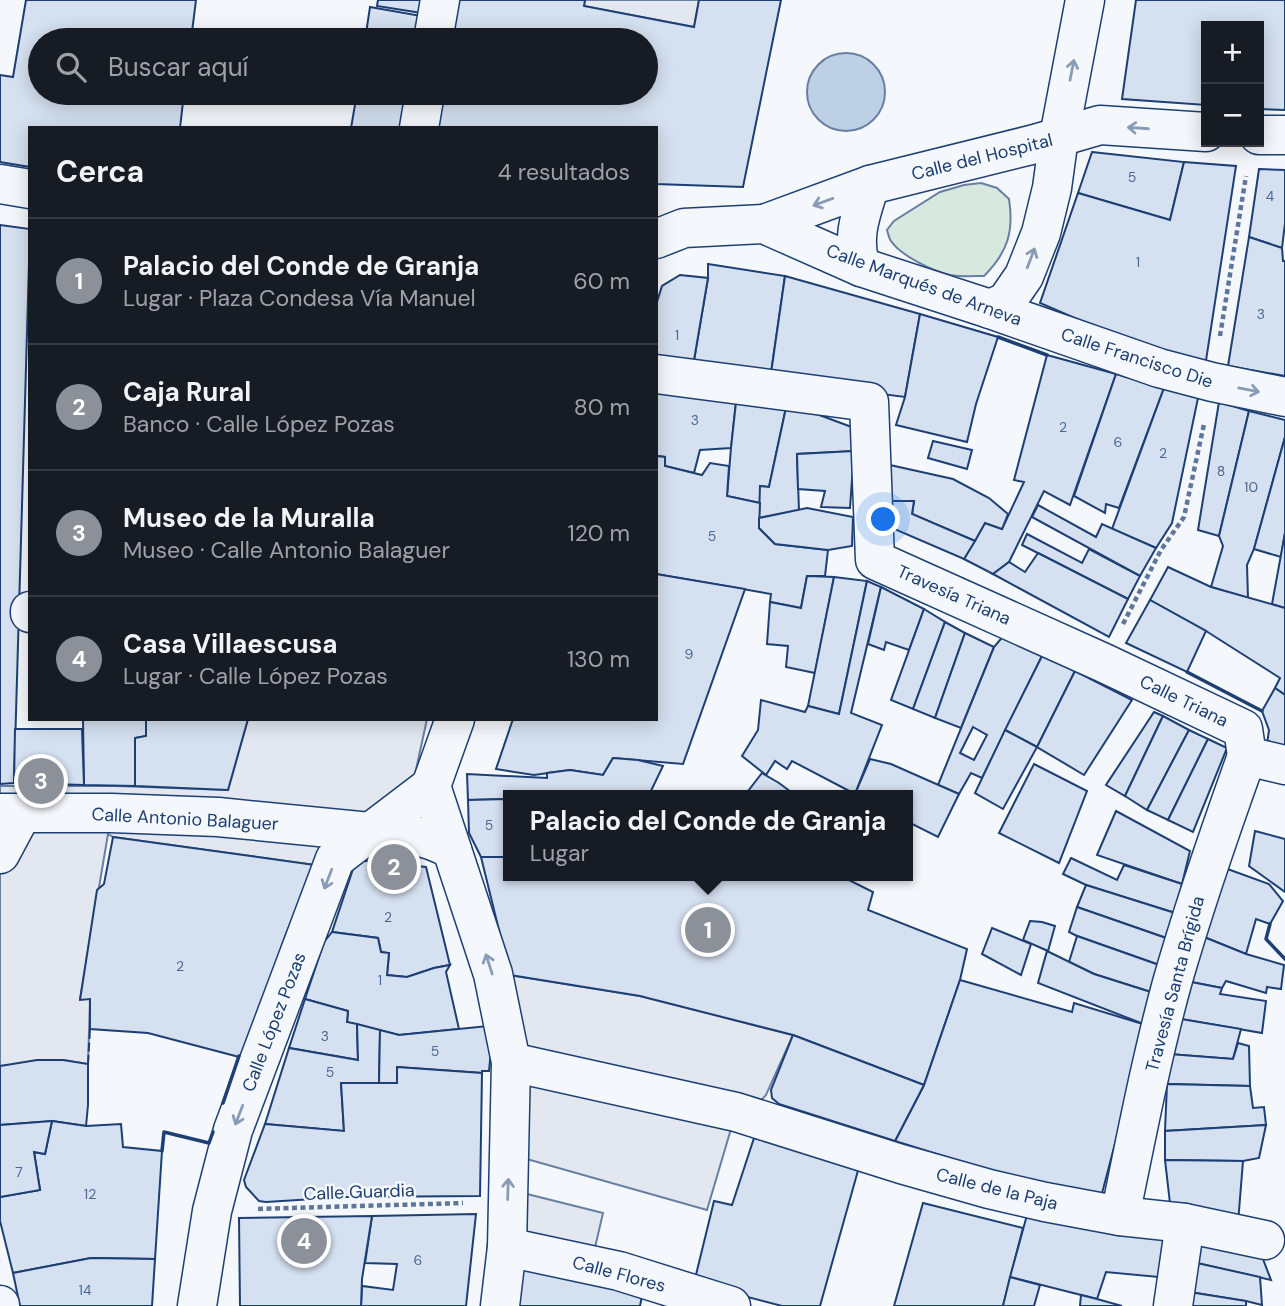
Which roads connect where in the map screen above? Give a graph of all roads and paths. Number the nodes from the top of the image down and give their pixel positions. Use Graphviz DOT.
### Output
graph roads {
  1 [pos="440,0"];
  2 [pos="1085,0"];
  3 [pos="435,28"];
  4 [pos="423,105"];
  5 [pos="419,126"];
  6 [pos="1201,132"];
  7 [pos="1285,135"];
  8 [pos="1049,151"];
  9 [pos="1253,152"];
  10 [pos="0,184"];
  11 [pos="870,185"];
  12 [pos="28,189"];
  13 [pos="764,224"];
  14 [pos="658,238"];
  15 [pos="861,267"];
  16 [pos="990,309"];
  17 [pos="1031,323"];
  18 [pos="658,374"];
  19 [pos="1212,382"];
  20 [pos="1285,397"];
  21 [pos="1104,663"];
  22 [pos="453,721"];
  23 [pos="1247,756"];
  24 [pos="1285,765"];
  25 [pos="431,786"];
  26 [pos="11,813"];
  27 [pos="370,832"];
  28 [pos="452,850"];
  29 [pos="0,854"];
  30 [pos="511,1062"];
  31 [pos="508,1202"];
  32 [pos="212,1211"];
  33 [pos="1120,1216"];
  34 [pos="1185,1223"];
  35 [pos="1265,1240"];
  36 [pos="506,1247"];
  37 [pos="197,1306"];
  38 [pos="500,1306"];
  39 [pos="731,1306"];
  40 [pos="1174,1306"];
  1 -- 3 [label="street"];
  8 -- 2 [label="street, one-way"];
  4 -- 5 [label="street"];
  6 -- 8 [label="street, Calle del Hospital, one-way"];
  7 -- 9 [label="street"];
  8 -- 11 [label="street, Calle del Hospital"];
  16 -- 8 [label="street, one-way"];
  9 -- 19 [label="path"];
  10 -- 12 [label="street"];
  11 -- 13 [label="street, Calle del Hospital, one-way"];
  11 -- 15 [label="street"];
  13 -- 14 [label="street, Calle Marqués de Arneva"];
  13 -- 15 [label="street, Calle Marqués de Arneva"];
  15 -- 16 [label="street, Calle Marqués de Arneva"];
  16 -- 17 [label="street, Calle Marqués de Arneva"];
  17 -- 19 [label="street, Calle Francisco Die"];
  18 -- 21 [label="street, Travesía Triana"];
  19 -- 20 [label="street, Calle Francisco Die, one-way"];
  19 -- 21 [label="path"];
  21 -- 23 [label="street, Calle Triana"];
  22 -- 25 [label="street"];
  23 -- 24 [label="street"];
  23 -- 33 [label="street, Travesía Santa Brígida"];
  25 -- 27 [label="street, Calle López Pozas"];
  25 -- 28 [label="street"];
  26 -- 27 [label="street, Calle Antonio Balaguer"];
  26 -- 29 [label="street"];
  27 -- 28 [label="street, Calle Antonio Balaguer"];
  27 -- 32 [label="street, Calle López Pozas, one-way"];
  30 -- 28 [label="street, one-way"];
  31 -- 30 [label="street, one-way"];
  30 -- 33 [label="street, Calle de la Paja"];
  31 -- 32 [label="path, Calle Guardia"];
  31 -- 36 [label="street"];
  32 -- 37 [label="street, Calle López Pozas"];
  33 -- 34 [label="street, Calle de la Paja"];
  34 -- 35 [label="street, Calle de la Paja"];
  34 -- 40 [label="street"];
  36 -- 38 [label="street"];
  36 -- 39 [label="street, Calle Flores"];
}
